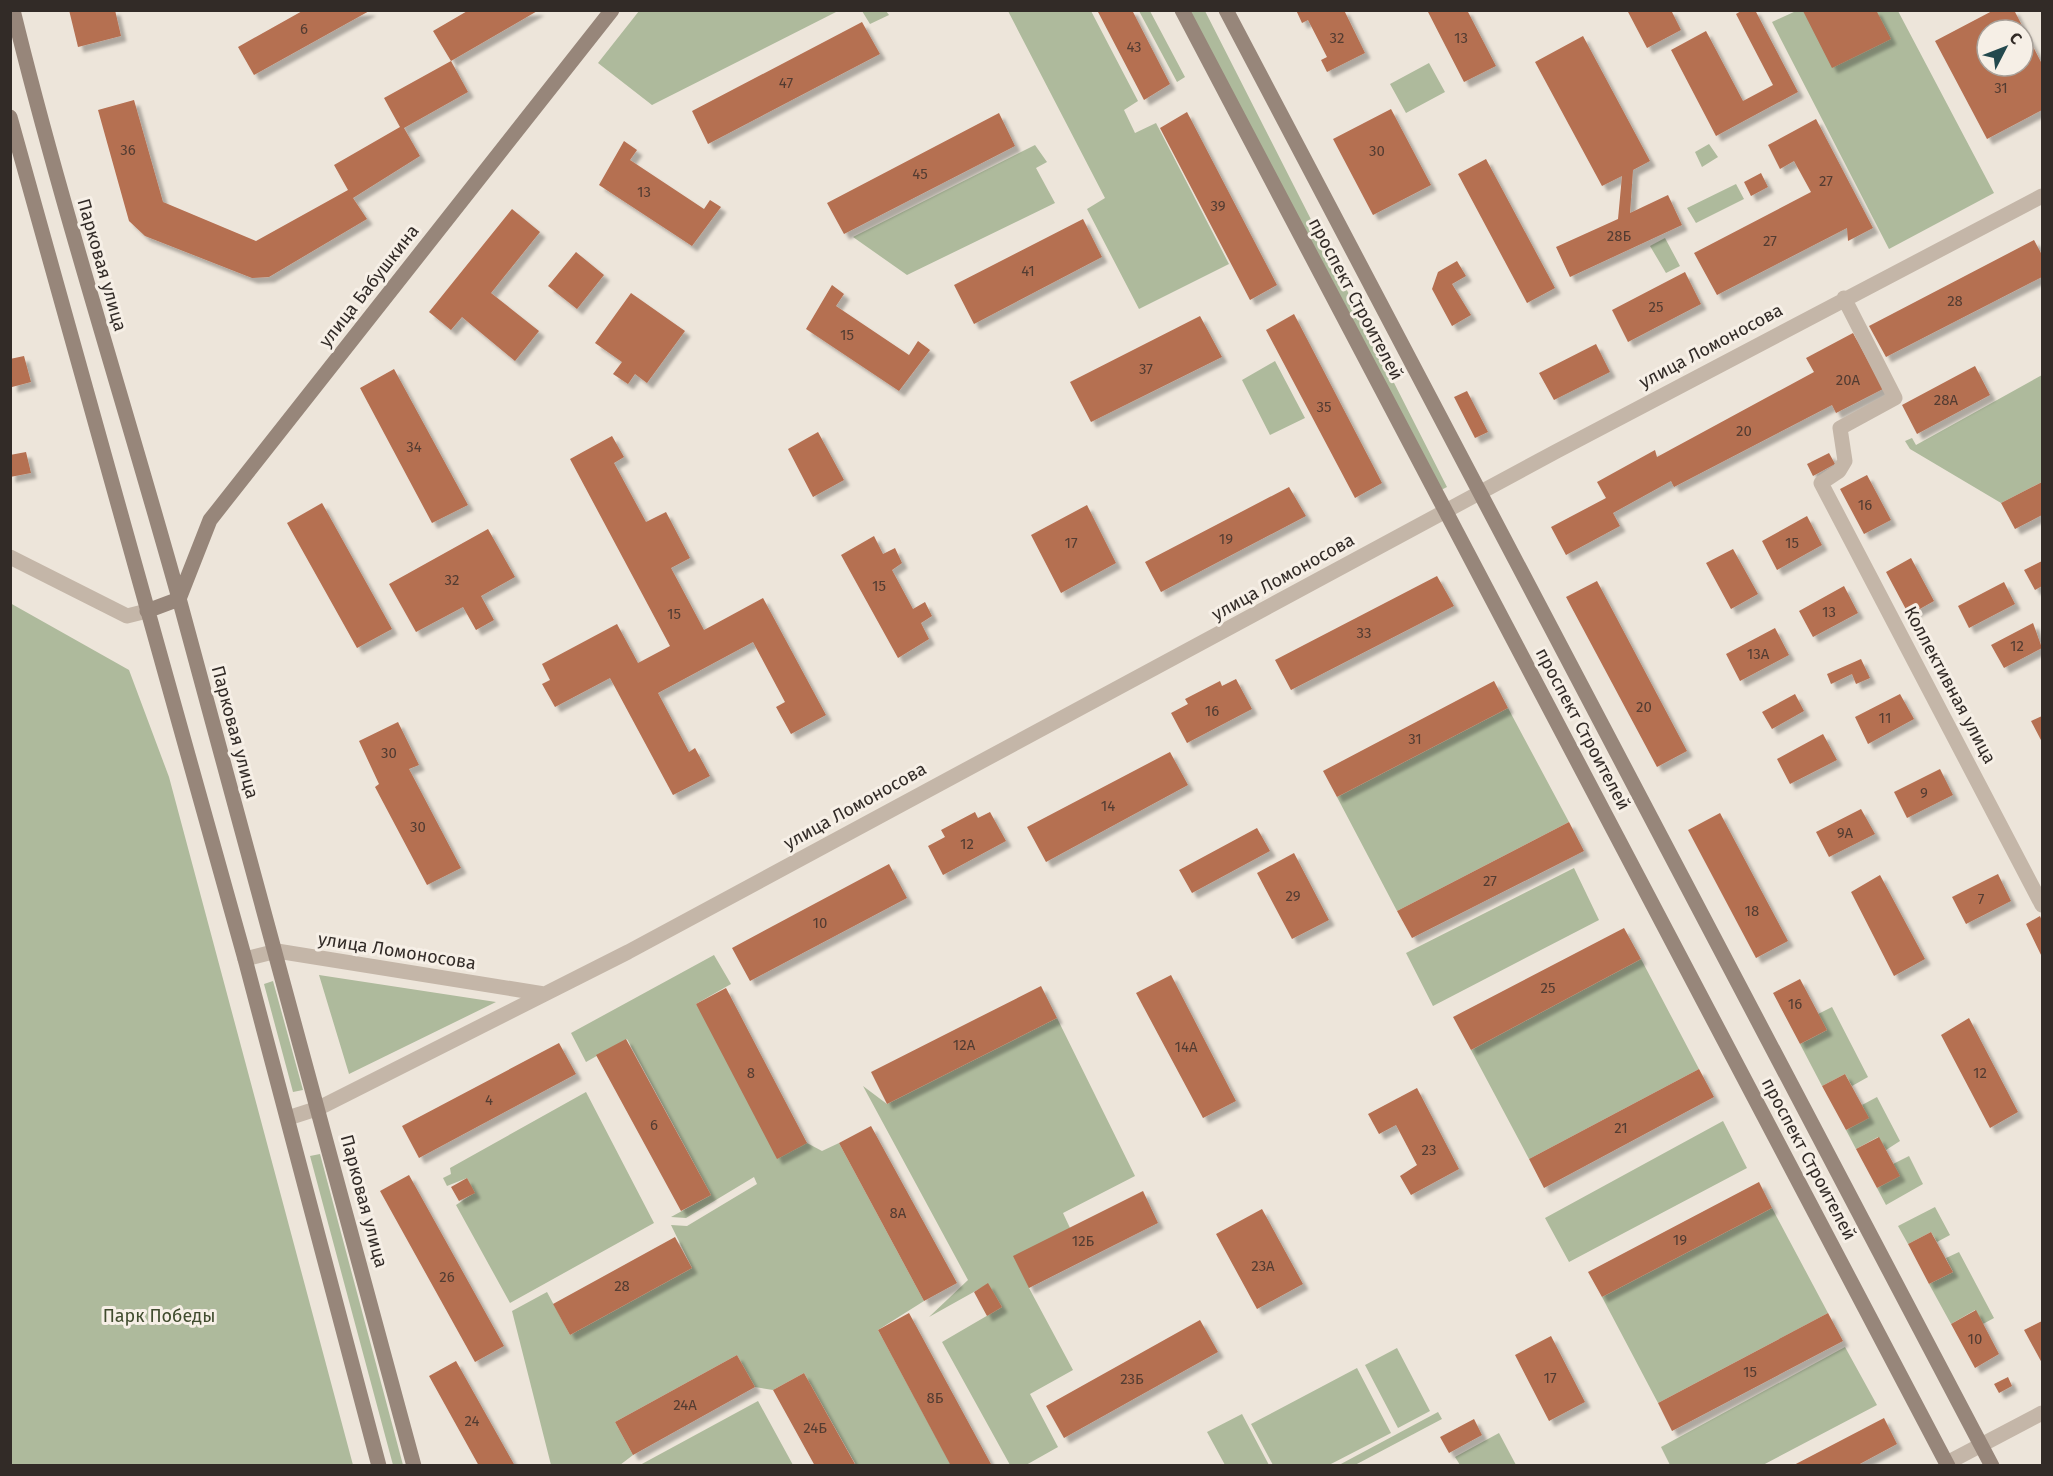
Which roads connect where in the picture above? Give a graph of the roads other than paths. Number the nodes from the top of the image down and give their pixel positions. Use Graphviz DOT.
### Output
graph roads {
  1 [pos="13,10"];
  2 [pos="612,10"];
  3 [pos="1182,10"];
  4 [pos="1226,10"];
  5 [pos="10,117"];
  6 [pos="2043,196"];
  7 [pos="1844,298"];
  8 [pos="1480,492"];
  9 [pos="1446,511"];
  10 [pos="10,557"];
  11 [pos="179,599"];
  12 [pos="147,611"];
  13 [pos="2043,905"];
  14 [pos="277,951"];
  15 [pos="245,959"];
  16 [pos="544,994"];
  17 [pos="319,1108"];
  18 [pos="288,1118"];
  19 [pos="2043,1413"];
  20 [pos="1981,1445"];
  21 [pos="1947,1464"];
  22 [pos="379,1466"];
  23 [pos="414,1466"];
  24 [pos="1992,1466"];
  1 -- 11 [label="main road, Парковая улица"];
  2 -- 11 [label="main road, улица Бабушкина"];
  3 -- 9 [label="main road, проспект Строителей"];
  4 -- 8 [label="main road, проспект Строителей"];
  5 -- 12 [label="main road"];
  6 -- 7 [label="street, улица Ломоносова"];
  7 -- 8 [label="street, улица Ломоносова"];
  7 -- 13 [label="street, Коллективная улица"];
  8 -- 9 [label="street, улица Ломоносова"];
  8 -- 20 [label="main road, проспект Строителей"];
  9 -- 16 [label="street, улица Ломоносова"];
  9 -- 21 [label="main road, проспект Строителей"];
  10 -- 12 [label="street"];
  11 -- 12 [label="main road"];
  11 -- 14 [label="main road, Парковая улица"];
  12 -- 15 [label="main road"];
  14 -- 15 [label="street, улица Ломоносова"];
  14 -- 16 [label="street, улица Ломоносова"];
  14 -- 17 [label="main road, Парковая улица"];
  15 -- 18 [label="main road"];
  16 -- 17 [label="street, улица Ломоносова"];
  17 -- 18 [label="street, улица Ломоносова"];
  17 -- 23 [label="main road, Парковая улица"];
  18 -- 22 [label="main road"];
  19 -- 20 [label="street"];
  20 -- 21 [label="street"];
  20 -- 24 [label="main road, проспект Строителей"];
}
